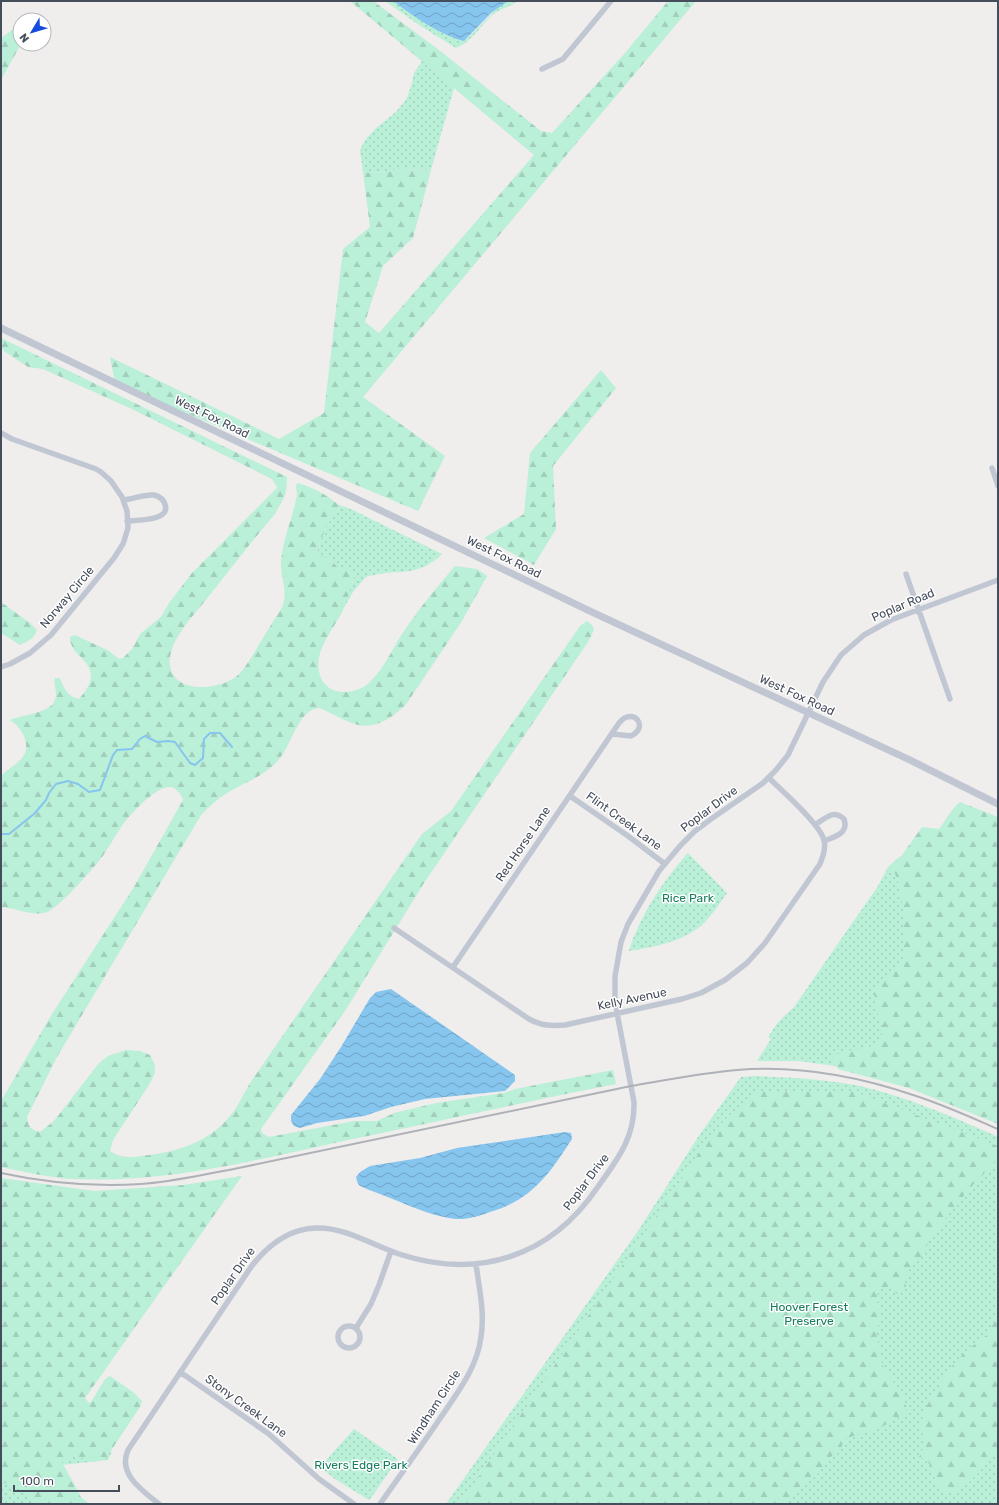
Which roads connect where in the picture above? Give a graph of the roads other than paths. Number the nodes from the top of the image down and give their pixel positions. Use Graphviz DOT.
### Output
graph roads {
  1 [pos="611,1"];
  2 [pos="542,69"];
  3 [pos="1,328"];
  4 [pos="1,434"];
  5 [pos="992,468"];
  6 [pos="998,486"];
  7 [pos="123,500"];
  8 [pos="127,521"];
  9 [pos="906,574"];
  10 [pos="998,580"];
  11 [pos="919,608"];
  12 [pos="1,667"];
  13 [pos="950,699"];
  14 [pos="808,713"];
  15 [pos="612,734"];
  16 [pos="769,778"];
  17 [pos="570,796"];
  18 [pos="998,804"];
  19 [pos="815,825"];
  20 [pos="824,841"];
  21 [pos="665,864"];
  22 [pos="394,928"];
  23 [pos="452,967"];
  24 [pos="617,1013"];
  25 [pos="390,1251"];
  26 [pos="476,1264"];
  27 [pos="356,1328"];
  28 [pos="180,1372"];
  29 [pos="159,1504"];
  30 [pos="354,1504"];
  31 [pos="380,1504"];
  1 -- 2 [label="street"];
  3 -- 14 [label="street, West Fox Road"];
  4 -- 7 [label="street, Norway Circle"];
  5 -- 6 [label="street"];
  7 -- 8 [label="street, Norway Circle"];
  7 -- 8 [label="street"];
  8 -- 12 [label="street, Norway Circle"];
  9 -- 11 [label="street"];
  10 -- 11 [label="street, Poplar Road"];
  11 -- 13 [label="street"];
  11 -- 14 [label="street, Poplar Road"];
  14 -- 16 [label="street, Poplar Drive"];
  14 -- 18 [label="street, West Fox Road"];
  15 -- 15 [label="street, Red Horse Lane"];
  15 -- 17 [label="street, Red Horse Lane"];
  16 -- 19 [label="street"];
  16 -- 21 [label="street, Poplar Drive"];
  17 -- 21 [label="street, Flint Creek Lane"];
  17 -- 23 [label="street, Red Horse Lane"];
  19 -- 20 [label="street"];
  19 -- 20 [label="street"];
  20 -- 24 [label="street, Kelly Avenue"];
  21 -- 24 [label="street, Poplar Drive"];
  22 -- 23 [label="street, Kelly Avenue"];
  23 -- 24 [label="street, Kelly Avenue"];
  24 -- 26 [label="street, Poplar Drive"];
  25 -- 26 [label="street, Poplar Drive"];
  25 -- 27 [label="street"];
  25 -- 28 [label="street, Poplar Drive"];
  26 -- 31 [label="street, Windham Circle"];
  28 -- 29 [label="street, Poplar Drive"];
  28 -- 30 [label="street, Stony Creek Lane"];
}
